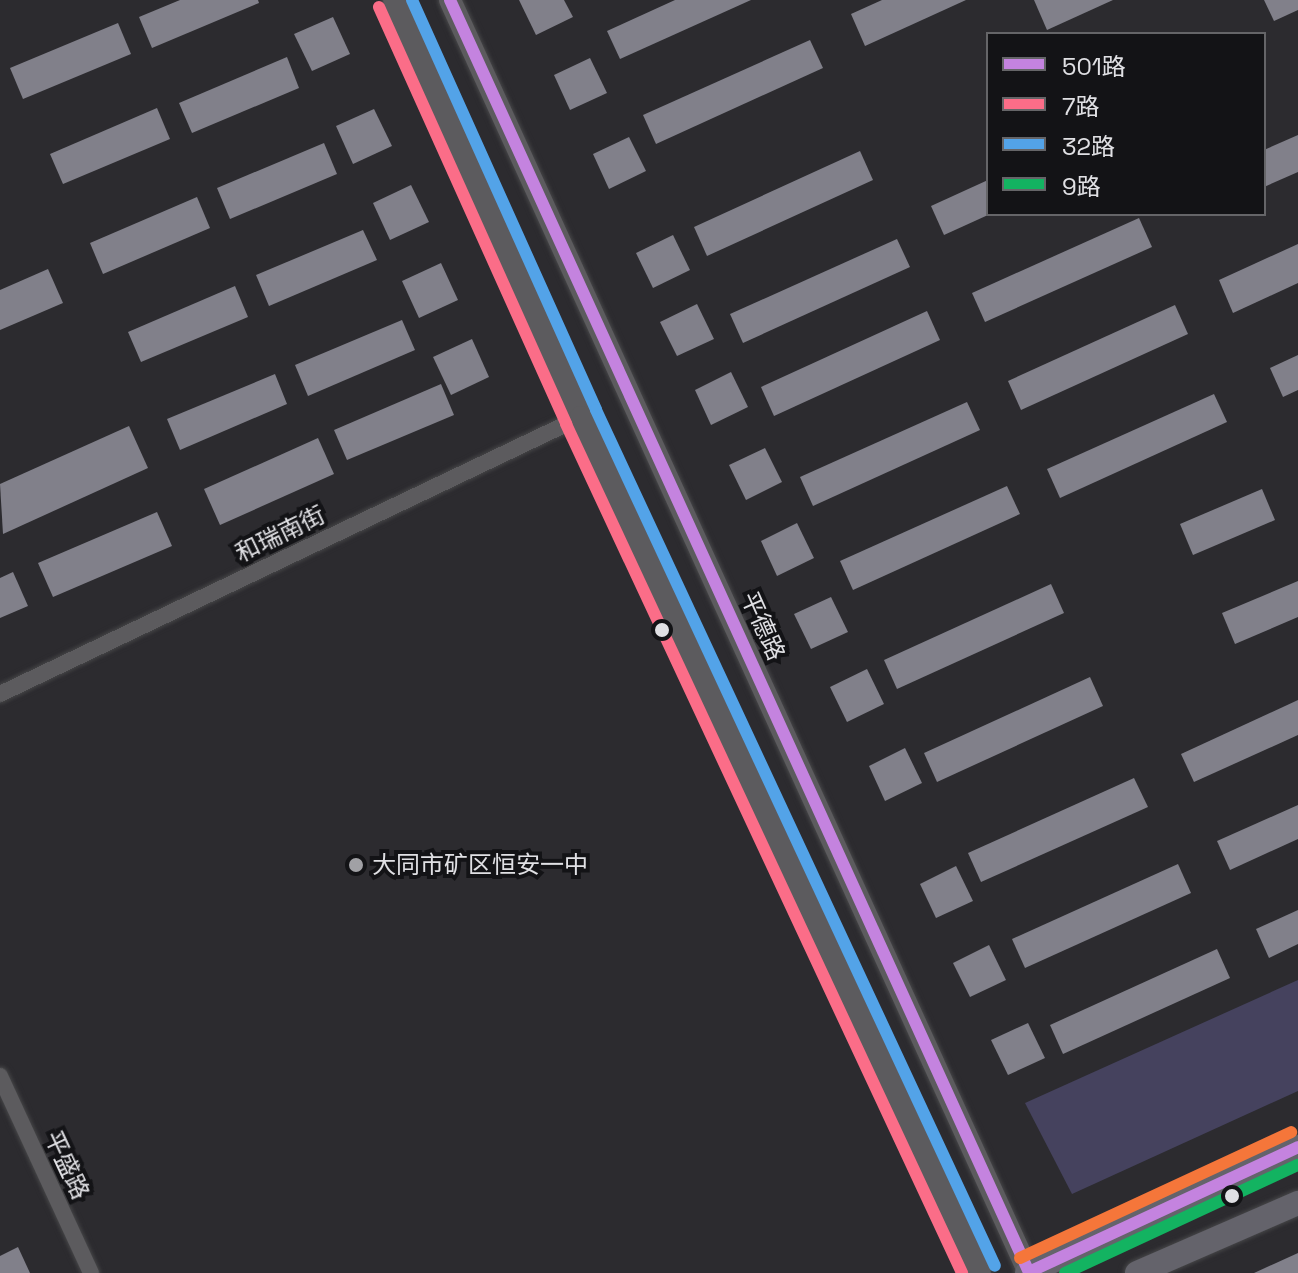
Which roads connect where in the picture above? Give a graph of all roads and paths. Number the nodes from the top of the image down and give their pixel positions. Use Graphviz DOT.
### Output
graph roads {
  1 [pos="394,0"];
  2 [pos="450,0"];
  3 [pos="581,417"];
  4 [pos="0,694"];
  5 [pos="0,1076"];
  6 [pos="1298,1147"];
  7 [pos="1298,1203"];
  8 [pos="91,1273"];
  9 [pos="980,1273"];
  10 [pos="1028,1273"];
  11 [pos="1137,1273"];
  1 -- 3 [label="main road"];
  2 -- 10 [label="main road, 平德路"];
  3 -- 4 [label="street, 和瑞南街"];
  3 -- 9 [label="main road"];
  5 -- 8 [label="street, 平盛路"];
  6 -- 10 [label="main road"];
  7 -- 11 [label="main road"];
}
